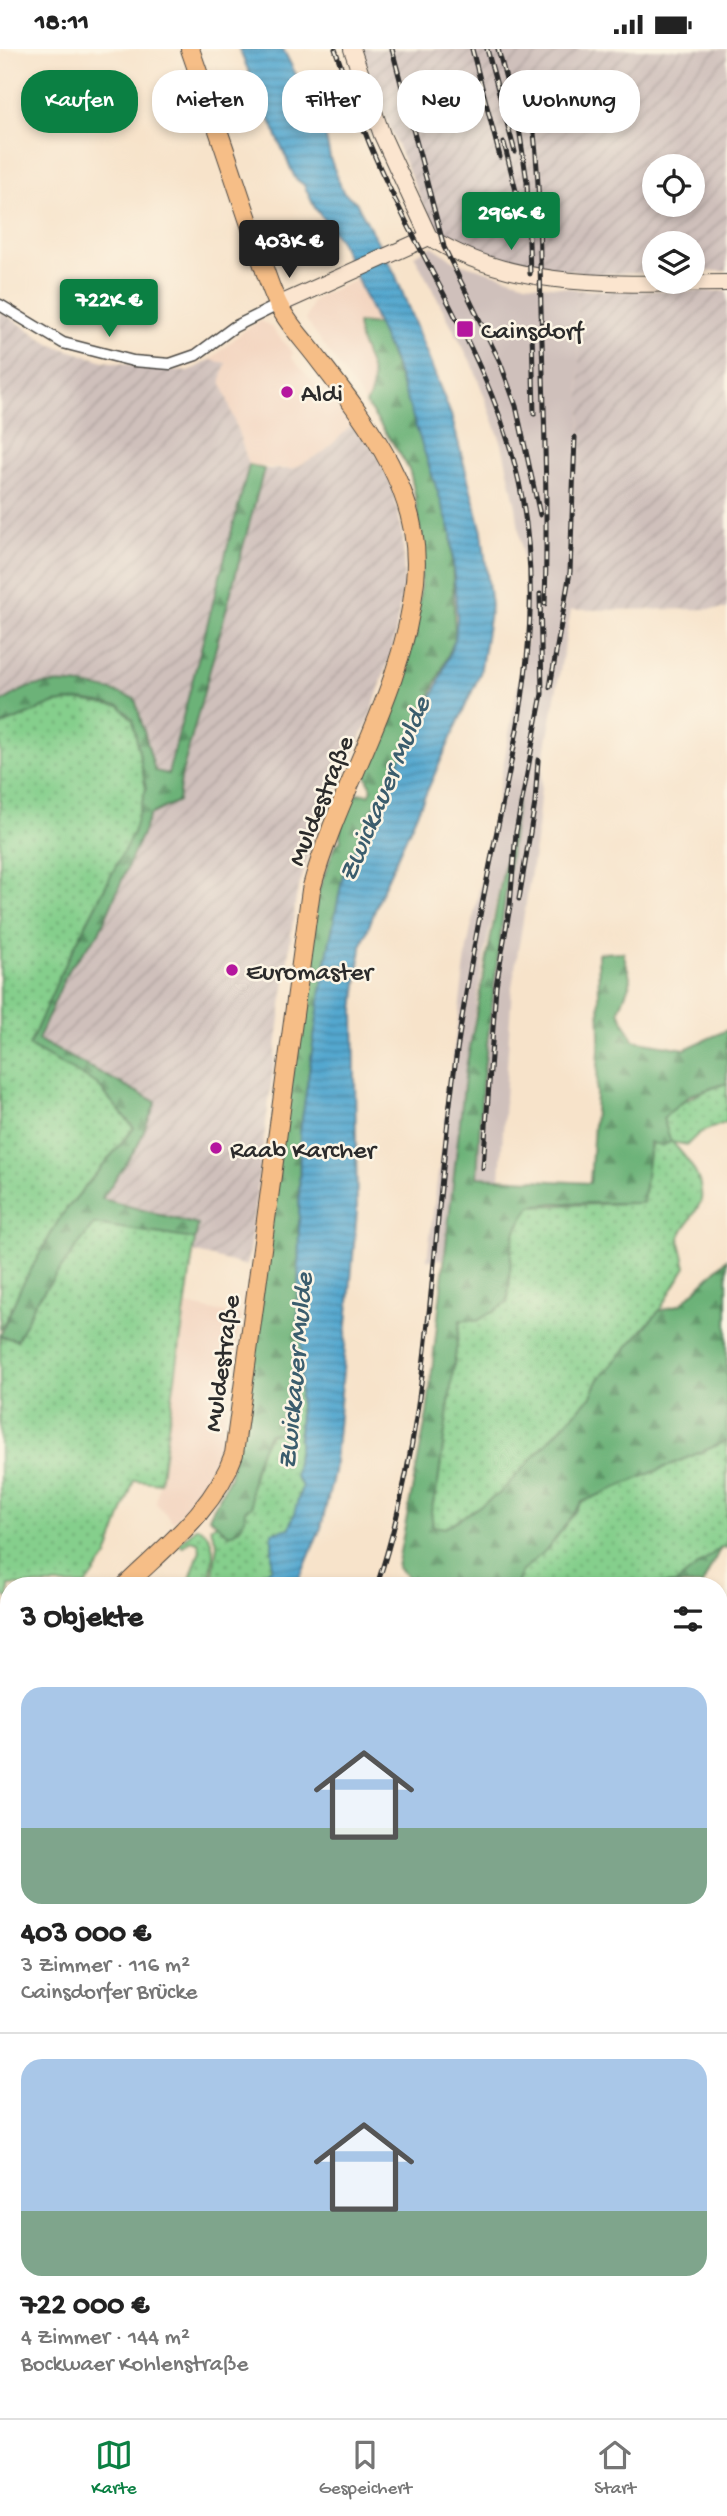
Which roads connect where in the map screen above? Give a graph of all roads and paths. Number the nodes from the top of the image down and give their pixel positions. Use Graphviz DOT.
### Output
graph roads {
  1 [pos="190,49"];
  2 [pos="352,49"];
  3 [pos="429,237"];
  4 [pos="727,283"];
  5 [pos="0,305"];
  6 [pos="278,305"];
  7 [pos="134,1577"];
  1 -- 6 [label="main road, Muldestraße"];
  2 -- 3 [label="main road"];
  3 -- 4 [label="main road"];
  3 -- 6 [label="main road"];
  5 -- 6 [label="street"];
  6 -- 7 [label="main road, Muldestraße"];
}
